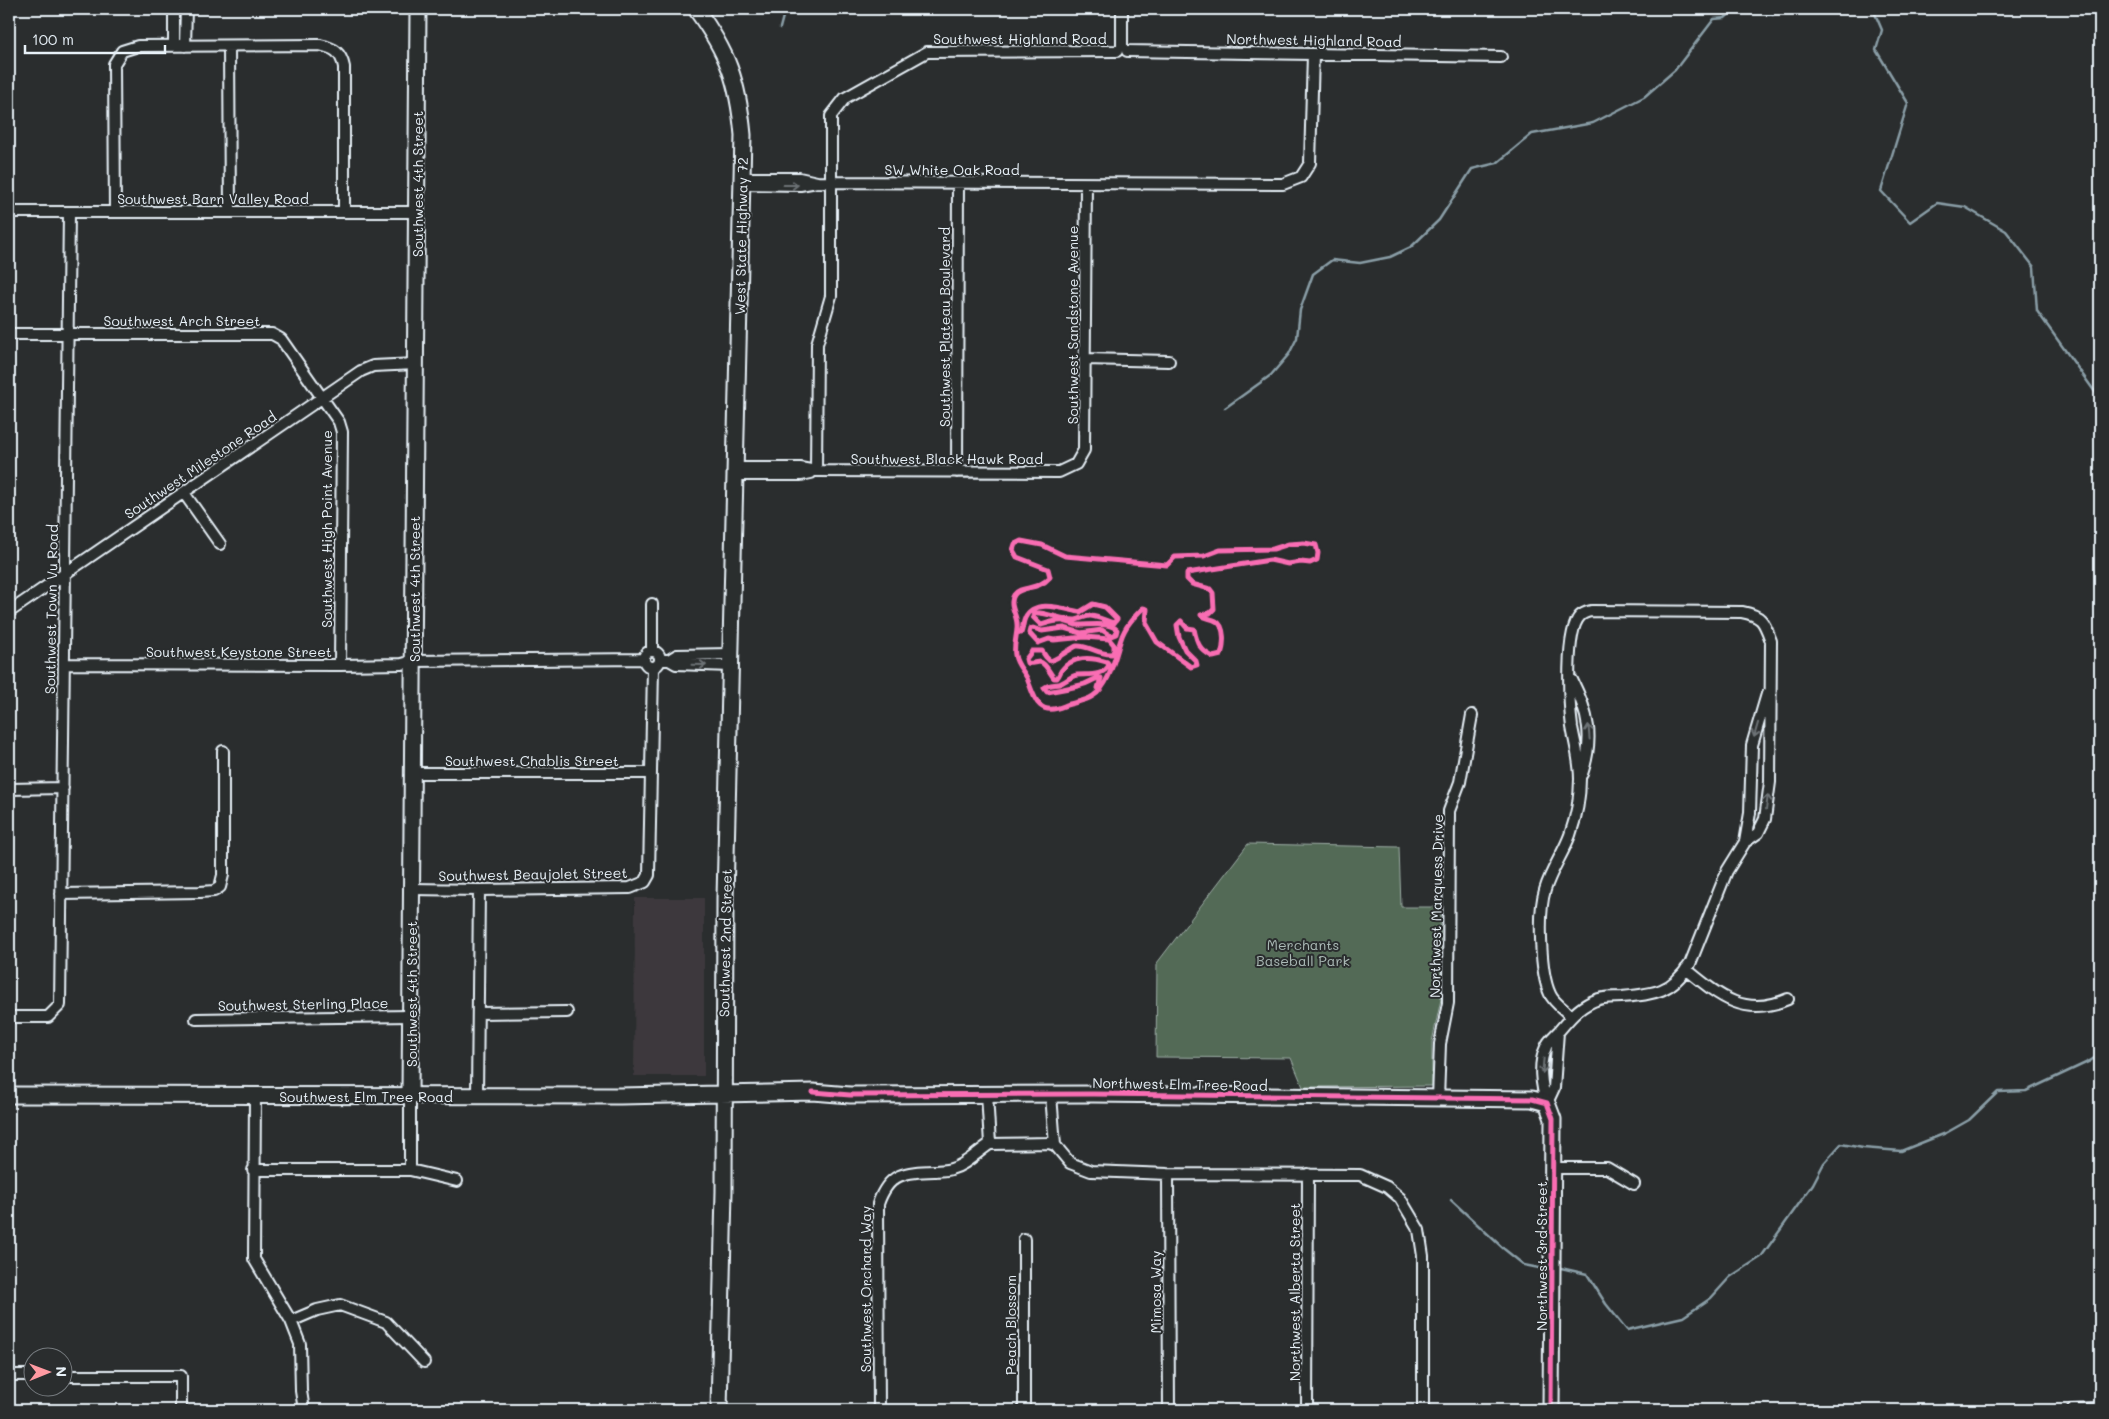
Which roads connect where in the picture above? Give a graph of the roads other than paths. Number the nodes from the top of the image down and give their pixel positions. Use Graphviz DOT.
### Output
graph roads {
  1 [pos="174,9"];
  2 [pos="186,9"];
  3 [pos="418,9"];
  4 [pos="696,9"];
  5 [pos="1122,9"];
  6 [pos="174,46"];
  7 [pos="185,46"];
  8 [pos="229,46"];
  9 [pos="1122,49"];
  10 [pos="1313,54"];
  11 [pos="1501,57"];
  12 [pos="742,181"];
  13 [pos="831,182"];
  14 [pos="958,183"];
  15 [pos="1086,184"];
  16 [pos="9,212"];
  17 [pos="69,212"];
  18 [pos="114,212"];
  19 [pos="230,212"];
  20 [pos="344,212"];
  21 [pos="417,212"];
  22 [pos="9,334"];
  23 [pos="67,334"];
  24 [pos="1085,359"];
  25 [pos="1169,361"];
  26 [pos="416,364"];
  27 [pos="323,398"];
  28 [pos="1076,464"];
  29 [pos="735,471"];
  30 [pos="816,472"];
  31 [pos="957,472"];
  32 [pos="184,493"];
  33 [pos="220,544"];
  34 [pos="65,574"];
  35 [pos="652,604"];
  36 [pos="9,612"];
  37 [pos="652,651"];
  38 [pos="644,659"];
  39 [pos="665,660"];
  40 [pos="730,660"];
  41 [pos="413,661"];
  42 [pos="64,664"];
  43 [pos="340,665"];
  44 [pos="653,668"];
  45 [pos="1570,676"];
  46 [pos="1770,684"];
  47 [pos="1472,715"];
  48 [pos="223,751"];
  49 [pos="412,773"];
  50 [pos="651,774"];
  51 [pos="1580,780"];
  52 [pos="62,788"];
  53 [pos="9,789"];
  54 [pos="1745,842"];
  55 [pos="412,889"];
  56 [pos="479,890"];
  57 [pos="62,894"];
  58 [pos="1686,969"];
  59 [pos="1788,999"];
  60 [pos="567,1012"];
  61 [pos="478,1013"];
  62 [pos="411,1016"];
  63 [pos="1571,1016"];
  64 [pos="9,1017"];
  65 [pos="196,1019"];
  66 [pos="724,1094"];
  67 [pos="987,1094"];
  68 [pos="9,1095"];
  69 [pos="1051,1095"];
  70 [pos="255,1096"];
  71 [pos="410,1096"];
  72 [pos="477,1096"];
  73 [pos="1438,1099"];
  74 [pos="1547,1103"];
  75 [pos="990,1144"];
  76 [pos="1055,1145"];
  77 [pos="1553,1168"];
  78 [pos="253,1170"];
  79 [pos="410,1170"];
  80 [pos="1168,1174"];
  81 [pos="1308,1174"];
  82 [pos="457,1180"];
  83 [pos="1634,1184"];
  84 [pos="1024,1239"];
  85 [pos="290,1321"];
  86 [pos="424,1362"];
  87 [pos="9,1375"];
  88 [pos="22,1375"];
  89 [pos="72,1376"];
  90 [pos="2100,1409"];
  91 [pos="181,1410"];
  92 [pos="304,1410"];
  93 [pos="719,1410"];
  94 [pos="879,1410"];
  95 [pos="1024,1410"];
  96 [pos="1169,1410"];
  97 [pos="1307,1410"];
  98 [pos="1423,1410"];
  99 [pos="1551,1410"];
  100 [pos="2072,1410"];
  1 -- 6 [label="street"];
  2 -- 7 [label="street"];
  3 -- 21 [label="street, Southwest 4th Street"];
  4 -- 12 [label="street, West State Highway 72"];
  5 -- 9 [label="street"];
  6 -- 7 [label="street"];
  6 -- 18 [label="street"];
  7 -- 8 [label="street"];
  8 -- 19 [label="street"];
  8 -- 20 [label="street"];
  9 -- 10 [label="street, Northwest Highland Road"];
  9 -- 13 [label="street, Southwest Highland Road"];
  10 -- 11 [label="street, Northwest Highland Road"];
  10 -- 15 [label="street, SW White Oak Road"];
  12 -- 13 [label="street, SW White Oak Road"];
  12 -- 29 [label="street, West State Highway 72"];
  13 -- 14 [label="street, SW White Oak Road"];
  13 -- 30 [label="street, Southwest Highland Road"];
  14 -- 15 [label="street, SW White Oak Road"];
  14 -- 31 [label="street, Southwest Plateau Boulevard"];
  15 -- 24 [label="street, Southwest Sandstone Avenue"];
  16 -- 17 [label="street, Southwest Barn Valley Road"];
  17 -- 18 [label="street, Southwest Barn Valley Road"];
  17 -- 23 [label="street, Southwest Town Vu Road"];
  18 -- 19 [label="street, Southwest Barn Valley Road"];
  19 -- 20 [label="street, Southwest Barn Valley Road"];
  20 -- 21 [label="street, Southwest Barn Valley Road"];
  21 -- 26 [label="street, Southwest 4th Street"];
  22 -- 23 [label="street, Southwest Arch Street"];
  23 -- 27 [label="street, Southwest Arch Street"];
  23 -- 34 [label="street, Southwest Town Vu Road"];
  24 -- 25 [label="street"];
  24 -- 28 [label="street, Southwest Sandstone Avenue"];
  26 -- 27 [label="street, Southwest Milestone Road"];
  26 -- 41 [label="street, Southwest 4th Street"];
  27 -- 32 [label="street, Southwest Milestone Road"];
  27 -- 43 [label="street, Southwest High Point Avenue"];
  28 -- 31 [label="street, Southwest Black Hawk Road"];
  29 -- 30 [label="street, Southwest Black Hawk Road"];
  29 -- 40 [label="street, Southwest 2nd Street"];
  30 -- 31 [label="street, Southwest Black Hawk Road"];
  32 -- 33 [label="street"];
  32 -- 34 [label="street, Southwest Milestone Road"];
  34 -- 36 [label="street, Southwest Milestone Road"];
  34 -- 42 [label="street, Southwest Town Vu Road"];
  35 -- 37 [label="street"];
  37 -- 38 [label="street"];
  37 -- 39 [label="street"];
  38 -- 41 [label="street, Southwest Keystone Street"];
  38 -- 44 [label="street"];
  39 -- 40 [label="street"];
  39 -- 44 [label="street"];
  40 -- 66 [label="street, Southwest 2nd Street"];
  41 -- 43 [label="street, Southwest Keystone Street"];
  41 -- 49 [label="street, Southwest 4th Street"];
  42 -- 43 [label="street, Southwest Keystone Street"];
  42 -- 52 [label="street, Southwest Town Vu Road"];
  44 -- 50 [label="street"];
  45 -- 46 [label="street"];
  45 -- 51 [label="street"];
  51 -- 45 [label="street, one-way"];
  46 -- 54 [label="street, one-way"];
  54 -- 46 [label="street, one-way"];
  47 -- 73 [label="street, Northwest Marquess Drive"];
  48 -- 57 [label="street"];
  49 -- 50 [label="street, Southwest Chablis Street"];
  49 -- 55 [label="street, Southwest 4th Street"];
  50 -- 56 [label="street, Southwest Beaujolet Street"];
  51 -- 63 [label="street"];
  52 -- 53 [label="street"];
  52 -- 57 [label="street, Southwest Town Vu Road"];
  54 -- 58 [label="street"];
  55 -- 56 [label="street, Southwest Beaujolet Street"];
  55 -- 62 [label="street, Southwest 4th Street"];
  56 -- 61 [label="street"];
  57 -- 64 [label="street, Southwest Town Vu Road"];
  58 -- 59 [label="street"];
  58 -- 63 [label="street"];
  60 -- 61 [label="street"];
  61 -- 72 [label="street"];
  62 -- 65 [label="street, Southwest Sterling Place"];
  62 -- 71 [label="street, Southwest 4th Street"];
  63 -- 74 [label="street"];
  66 -- 67 [label="street, Northwest Elm Tree Road"];
  66 -- 72 [label="street, Southwest Elm Tree Road"];
  66 -- 93 [label="street, Southwest 2nd Street"];
  67 -- 69 [label="street, Northwest Elm Tree Road"];
  67 -- 75 [label="street"];
  68 -- 70 [label="street, Southwest Elm Tree Road"];
  69 -- 73 [label="street, Northwest Elm Tree Road"];
  69 -- 76 [label="street"];
  70 -- 71 [label="street, Southwest Elm Tree Road"];
  70 -- 78 [label="street"];
  71 -- 72 [label="street, Southwest Elm Tree Road"];
  71 -- 79 [label="street, Southwest 4th Street"];
  73 -- 74 [label="street, Northwest Elm Tree Road"];
  74 -- 77 [label="street, Northwest 3rd Street"];
  75 -- 76 [label="street"];
  75 -- 94 [label="street, Southwest Orchard Way"];
  76 -- 80 [label="street"];
  77 -- 83 [label="street"];
  77 -- 99 [label="street, Northwest 3rd Street"];
  78 -- 79 [label="street"];
  78 -- 85 [label="street"];
  79 -- 82 [label="street"];
  80 -- 81 [label="street"];
  80 -- 96 [label="street, Mimosa Way"];
  81 -- 97 [label="street, Northwest Alberta Street"];
  81 -- 98 [label="street"];
  84 -- 95 [label="street, Peach Blossom"];
  85 -- 86 [label="street"];
  85 -- 92 [label="street"];
  87 -- 88 [label="street"];
  89 -- 91 [label="street"];
  90 -- 100 [label="street"];
}
